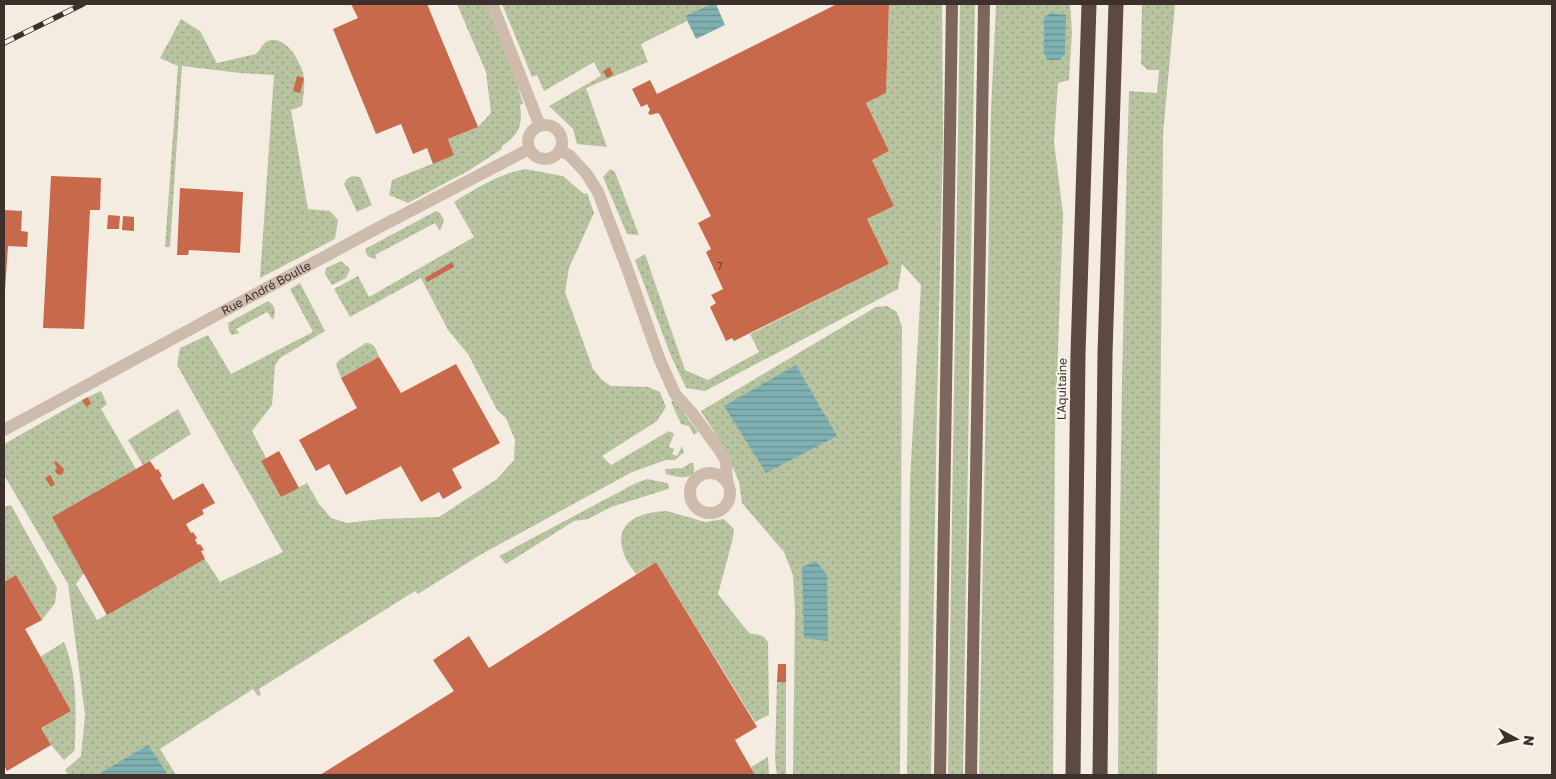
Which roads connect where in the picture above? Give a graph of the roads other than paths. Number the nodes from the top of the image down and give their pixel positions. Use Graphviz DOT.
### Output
graph roads {
  1 [pos="492,4"];
  2 [pos="952,4"];
  3 [pos="984,4"];
  4 [pos="1089,4"];
  5 [pos="1116,4"];
  6 [pos="540,126"];
  7 [pos="529,149"];
  8 [pos="561,151"];
  9 [pos="4,430"];
  10 [pos="713,442"];
  11 [pos="711,473"];
  12 [pos="727,481"];
  13 [pos="940,775"];
  14 [pos="971,775"];
  15 [pos="1073,775"];
  16 [pos="1100,775"];
  1 -- 6 [label="street"];
  2 -- 13 [label="main road"];
  3 -- 14 [label="main road"];
  4 -- 15 [label="highway, L'Aquitaine"];
  5 -- 16 [label="highway"];
  6 -- 7 [label="street"];
  6 -- 8 [label="street"];
  7 -- 8 [label="street"];
  7 -- 9 [label="street, Rue André Boulle"];
  8 -- 10 [label="street"];
  10 -- 11 [label="street"];
  10 -- 12 [label="street"];
  11 -- 12 [label="street"];
  11 -- 12 [label="street"];
}
